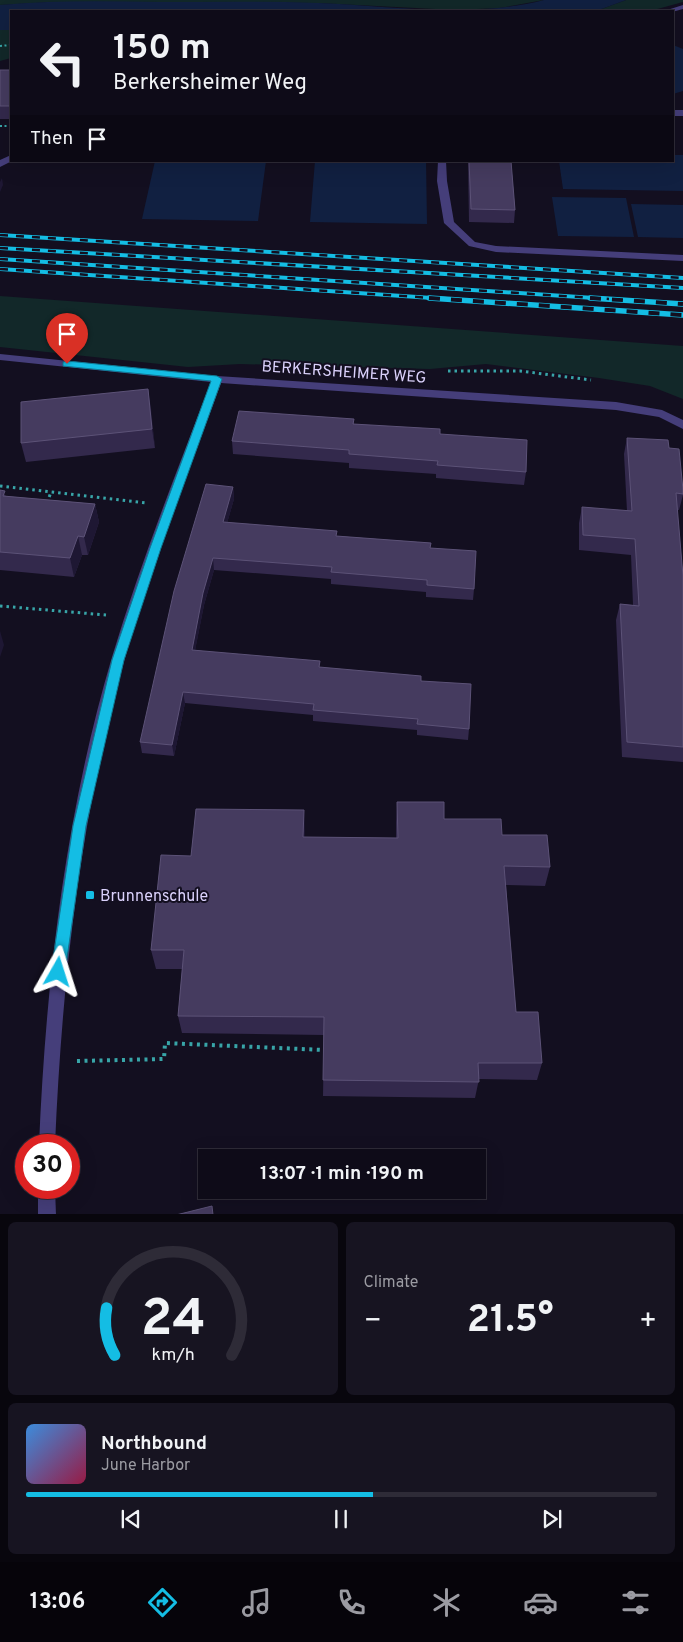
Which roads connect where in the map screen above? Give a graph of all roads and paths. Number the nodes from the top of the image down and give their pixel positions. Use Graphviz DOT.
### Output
graph roads {
  1 [pos="442,162"];
  2 [pos="683,258"];
  3 [pos="0,357"];
  4 [pos="217,379"];
  5 [pos="683,425"];
  6 [pos="0,486"];
  7 [pos="51,492"];
  8 [pos="171,506"];
  9 [pos="45,508"];
  10 [pos="0,606"];
  11 [pos="131,617"];
  12 [pos="324,1050"];
  13 [pos="50,1062"];
  14 [pos="47,1134"];
  15 [pos="47,1199"];
  16 [pos="47,1214"];
  1 -- 2 [label="street"];
  3 -- 4 [label="street, BERKERSHEIMER WEG"];
  4 -- 5 [label="street, BERKERSHEIMER WEG"];
  4 -- 8 [label="street"];
  6 -- 7 [label="path"];
  7 -- 8 [label="path"];
  7 -- 9 [label="path"];
  8 -- 11 [label="street"];
  10 -- 11 [label="path"];
  11 -- 13 [label="street"];
  12 -- 13 [label="path"];
  13 -- 14 [label="street"];
  15 -- 16 [label="street"];
}
